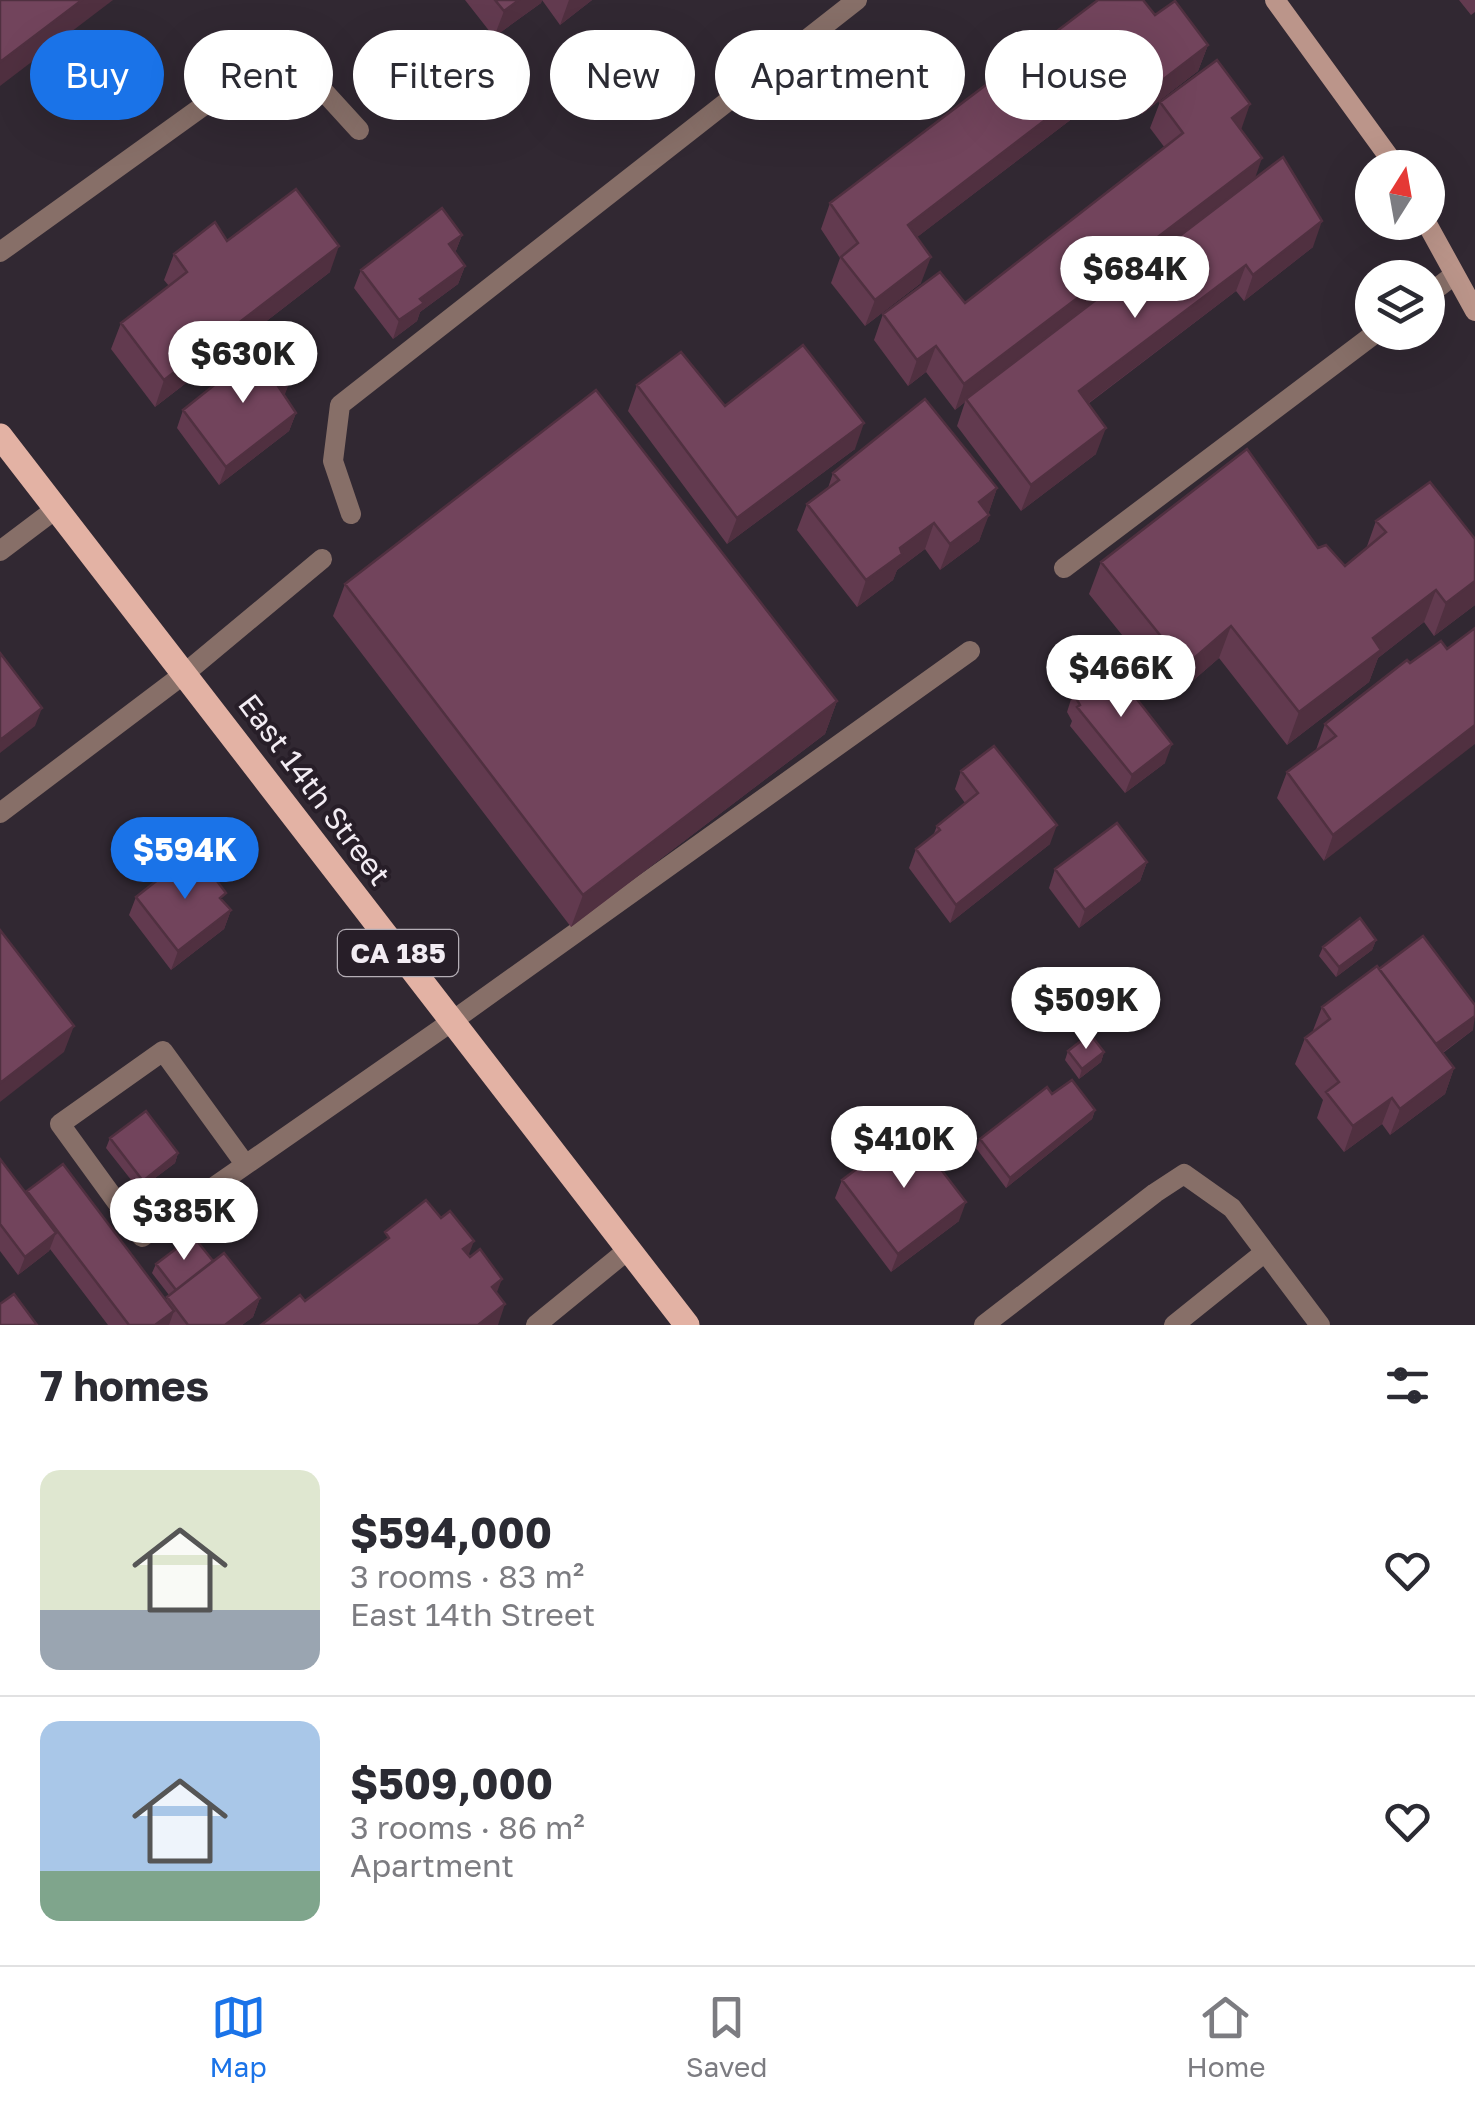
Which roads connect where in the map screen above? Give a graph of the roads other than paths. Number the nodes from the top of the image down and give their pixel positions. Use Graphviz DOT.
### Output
graph roads {
  1 [pos="857,0"];
  2 [pos="1276,0"];
  3 [pos="359,130"];
  4 [pos="1385,150"];
  5 [pos="1436,240"];
  6 [pos="0,252"];
  7 [pos="1454,275"];
  8 [pos="1445,282"];
  9 [pos="1475,311"];
  10 [pos="1355,349"];
  11 [pos="0,436"];
  12 [pos="56,508"];
  13 [pos="352,514"];
  14 [pos="0,551"];
  15 [pos="322,559"];
  16 [pos="1064,568"];
  17 [pos="970,652"];
  18 [pos="184,674"];
  19 [pos="0,813"];
  20 [pos="451,1022"];
  21 [pos="245,1164"];
  22 [pos="629,1249"];
  23 [pos="1265,1252"];
  24 [pos="536,1325"];
  25 [pos="687,1325"];
  26 [pos="984,1325"];
  27 [pos="1174,1325"];
  28 [pos="1320,1325"];
  1 -- 13 [label="lane"];
  2 -- 4 [label="main road"];
  3 -- 6 [label="lane"];
  5 -- 7 [label="main road"];
  7 -- 8 [label="lane"];
  7 -- 9 [label="main road"];
  10 -- 16 [label="lane"];
  11 -- 12 [label="main road, East 14th Street / CA 185"];
  12 -- 14 [label="lane"];
  12 -- 18 [label="main road, East 14th Street / CA 185"];
  15 -- 18 [label="lane"];
  17 -- 20 [label="lane"];
  18 -- 19 [label="lane"];
  18 -- 20 [label="main road, East 14th Street / CA 185"];
  20 -- 21 [label="lane"];
  20 -- 22 [label="main road, East 14th Street / CA 185"];
  21 -- 21 [label="lane"];
  22 -- 24 [label="lane"];
  22 -- 25 [label="main road, East 14th Street / CA 185"];
  23 -- 26 [label="lane"];
  23 -- 27 [label="lane"];
  23 -- 28 [label="lane"];
}
